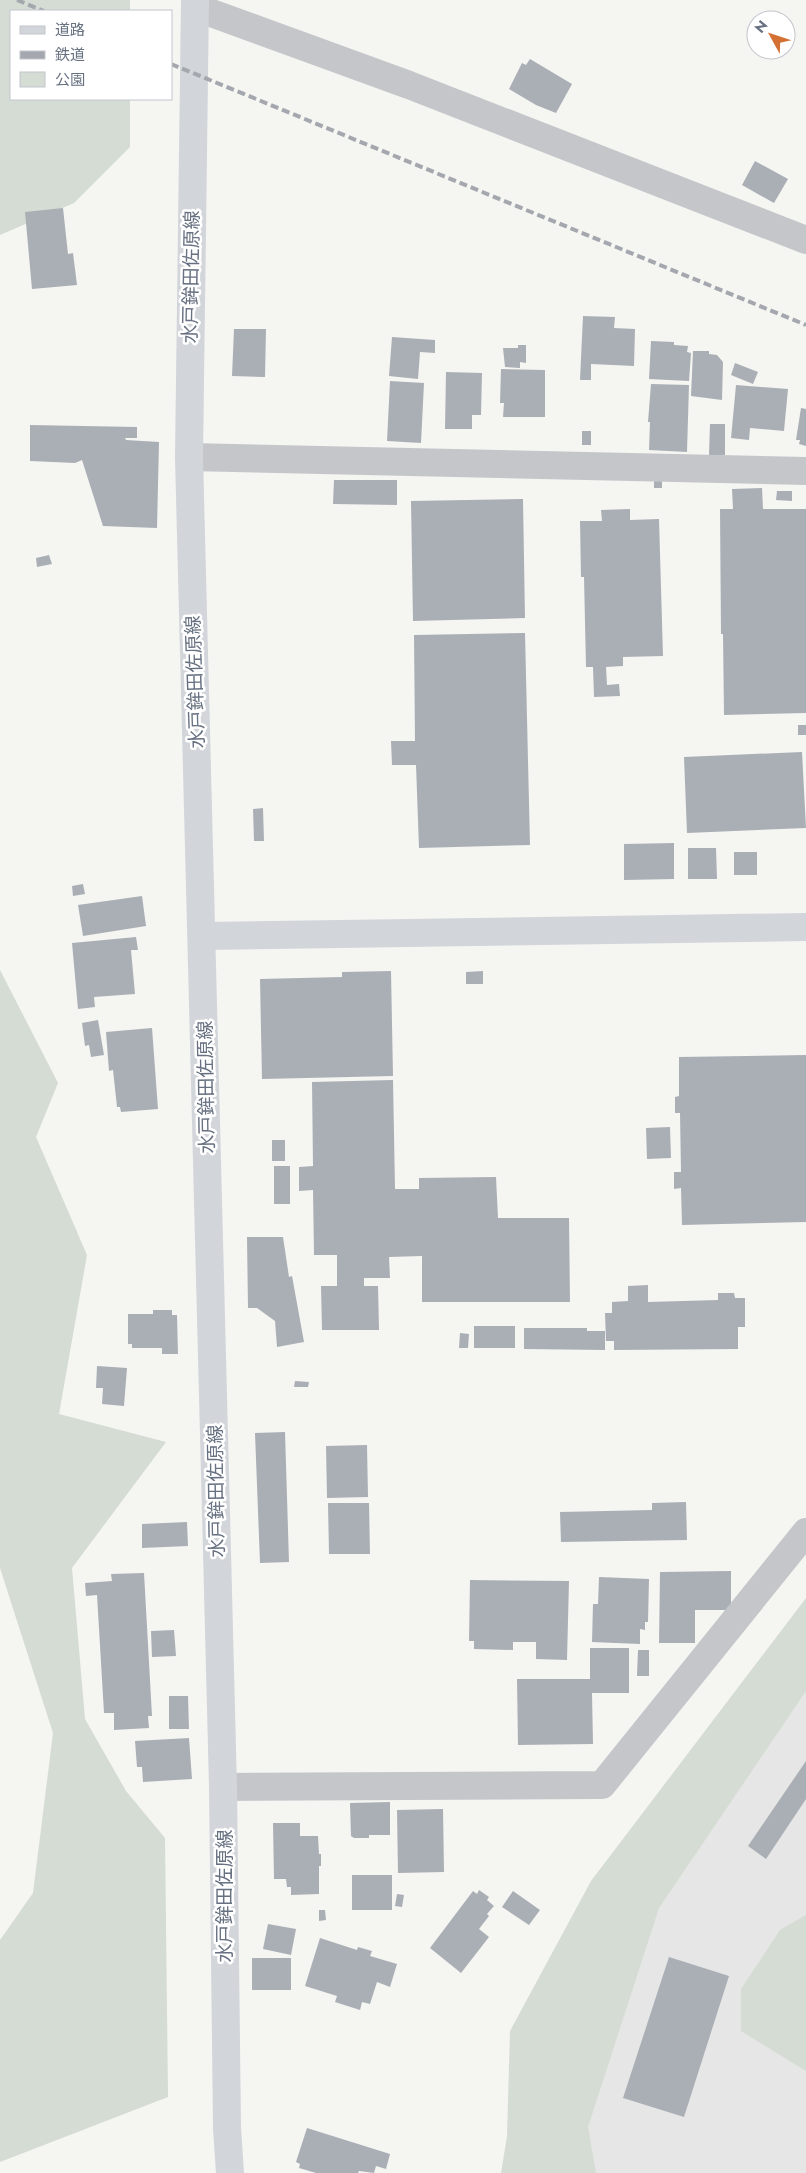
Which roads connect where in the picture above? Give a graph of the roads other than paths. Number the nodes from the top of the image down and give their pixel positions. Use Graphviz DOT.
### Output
graph roads {
  1 [pos="195,12"];
  2 [pos="806,240"];
  3 [pos="189,457"];
  4 [pos="806,471"];
  5 [pos="806,927"];
  6 [pos="202,936"];
  7 [pos="806,1532"];
  8 [pos="224,1787"];
  9 [pos="230,2173"];
  1 -- 2 [label="street"];
  1 -- 3 [label="main road, 水戸鉾田佐原線"];
  3 -- 4 [label="street"];
  3 -- 6 [label="main road, 水戸鉾田佐原線"];
  5 -- 6 [label="main road"];
  6 -- 8 [label="main road, 水戸鉾田佐原線"];
  7 -- 8 [label="street"];
  8 -- 9 [label="main road, 水戸鉾田佐原線"];
}
